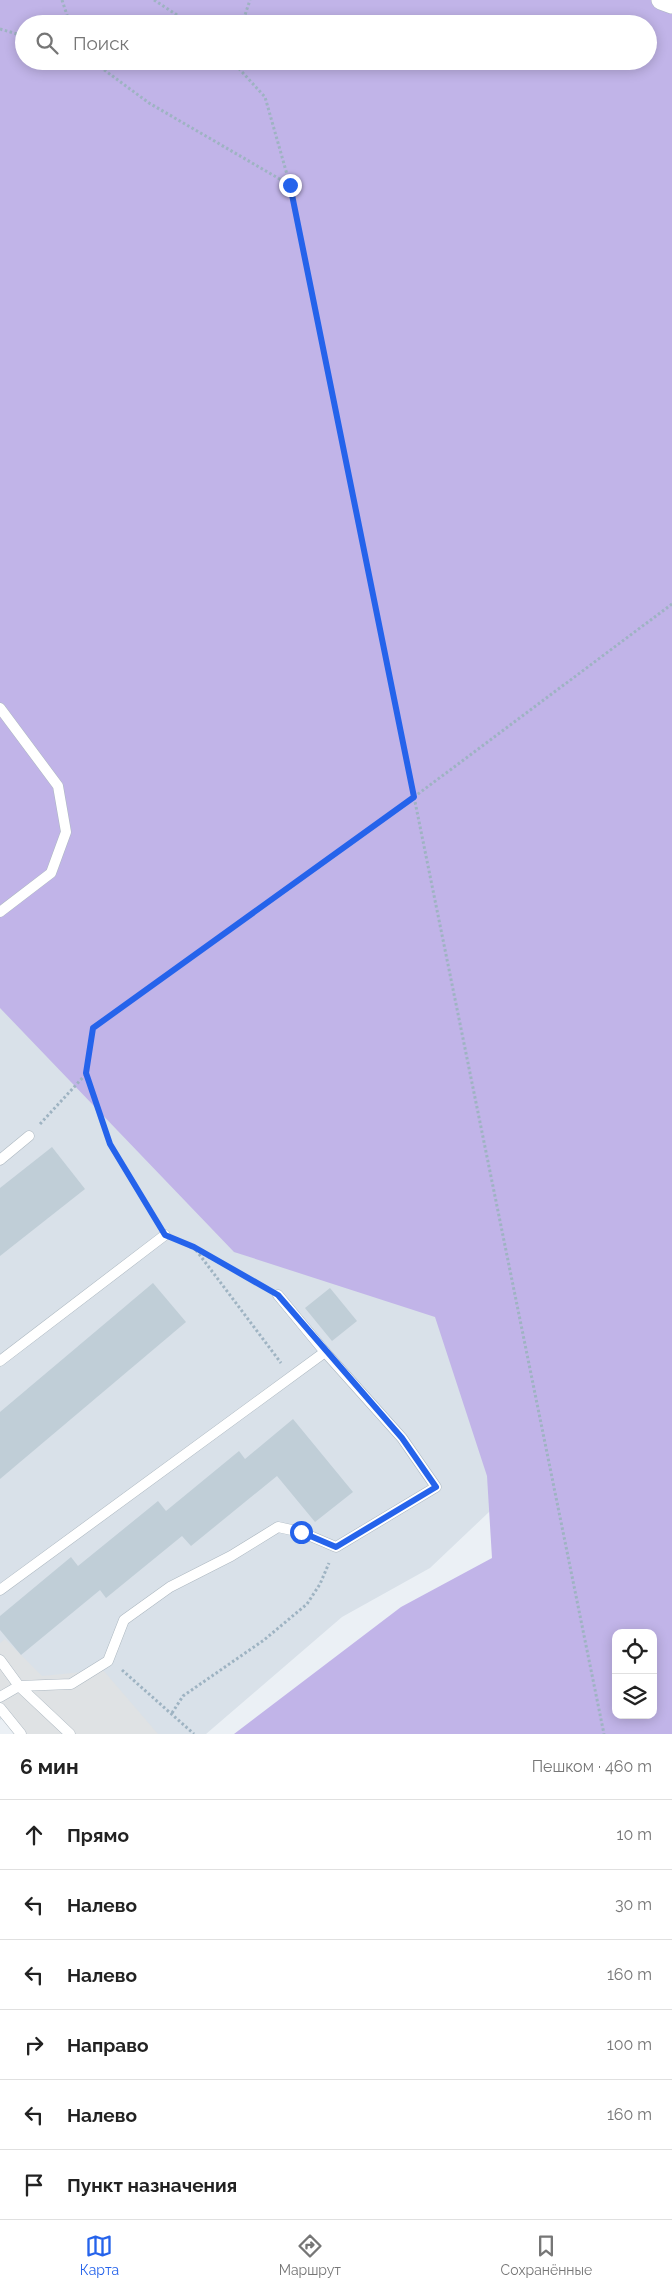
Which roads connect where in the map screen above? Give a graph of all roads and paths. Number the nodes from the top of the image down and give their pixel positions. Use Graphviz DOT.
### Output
graph roads {
  1 [pos="62,0"];
  2 [pos="154,0"];
  3 [pos="250,0"];
  4 [pos="661,0"];
  5 [pos="672,4"];
  6 [pos="67,15"];
  7 [pos="177,15"];
  8 [pos="245,15"];
  9 [pos="0,29"];
  10 [pos="15,33"];
  11 [pos="104,70"];
  12 [pos="240,70"];
  13 [pos="290,185"];
  14 [pos="672,604"];
  15 [pos="0,708"];
  16 [pos="414,797"];
  17 [pos="0,912"];
  18 [pos="86,1073"];
  19 [pos="29,1136"];
  20 [pos="0,1160"];
  21 [pos="165,1235"];
  22 [pos="194,1247"];
  23 [pos="278,1295"];
  24 [pos="326,1352"];
  25 [pos="0,1361"];
  26 [pos="291,1376"];
  27 [pos="336,1547"];
  28 [pos="0,1590"];
  29 [pos="0,1660"];
  30 [pos="108,1660"];
  31 [pos="19,1686"];
  32 [pos="0,1697"];
  33 [pos="0,1708"];
  34 [pos="172,1713"];
  35 [pos="21,1734"];
  36 [pos="70,1734"];
  37 [pos="194,1734"];
  38 [pos="604,1734"];
  1 -- 6 [label="path"];
  2 -- 7 [label="path"];
  3 -- 8 [label="path"];
  4 -- 5 [label="street"];
  9 -- 10 [label="path"];
  11 -- 13 [label="path"];
  12 -- 13 [label="path"];
  13 -- 16 [label="path"];
  14 -- 16 [label="path"];
  15 -- 17 [label="lane"];
  16 -- 18 [label="path"];
  16 -- 38 [label="path"];
  18 -- 19 [label="path"];
  18 -- 21 [label="path"];
  19 -- 20 [label="lane"];
  21 -- 22 [label="path"];
  21 -- 25 [label="lane"];
  22 -- 23 [label="path"];
  22 -- 26 [label="path"];
  23 -- 24 [label="lane"];
  24 -- 26 [label="lane"];
  24 -- 27 [label="lane"];
  26 -- 28 [label="lane"];
  27 -- 30 [label="lane"];
  27 -- 34 [label="path"];
  29 -- 31 [label="lane"];
  30 -- 31 [label="lane"];
  30 -- 34 [label="path"];
  31 -- 32 [label="lane"];
  31 -- 36 [label="lane"];
  33 -- 35 [label="lane"];
  34 -- 37 [label="path"];
}
